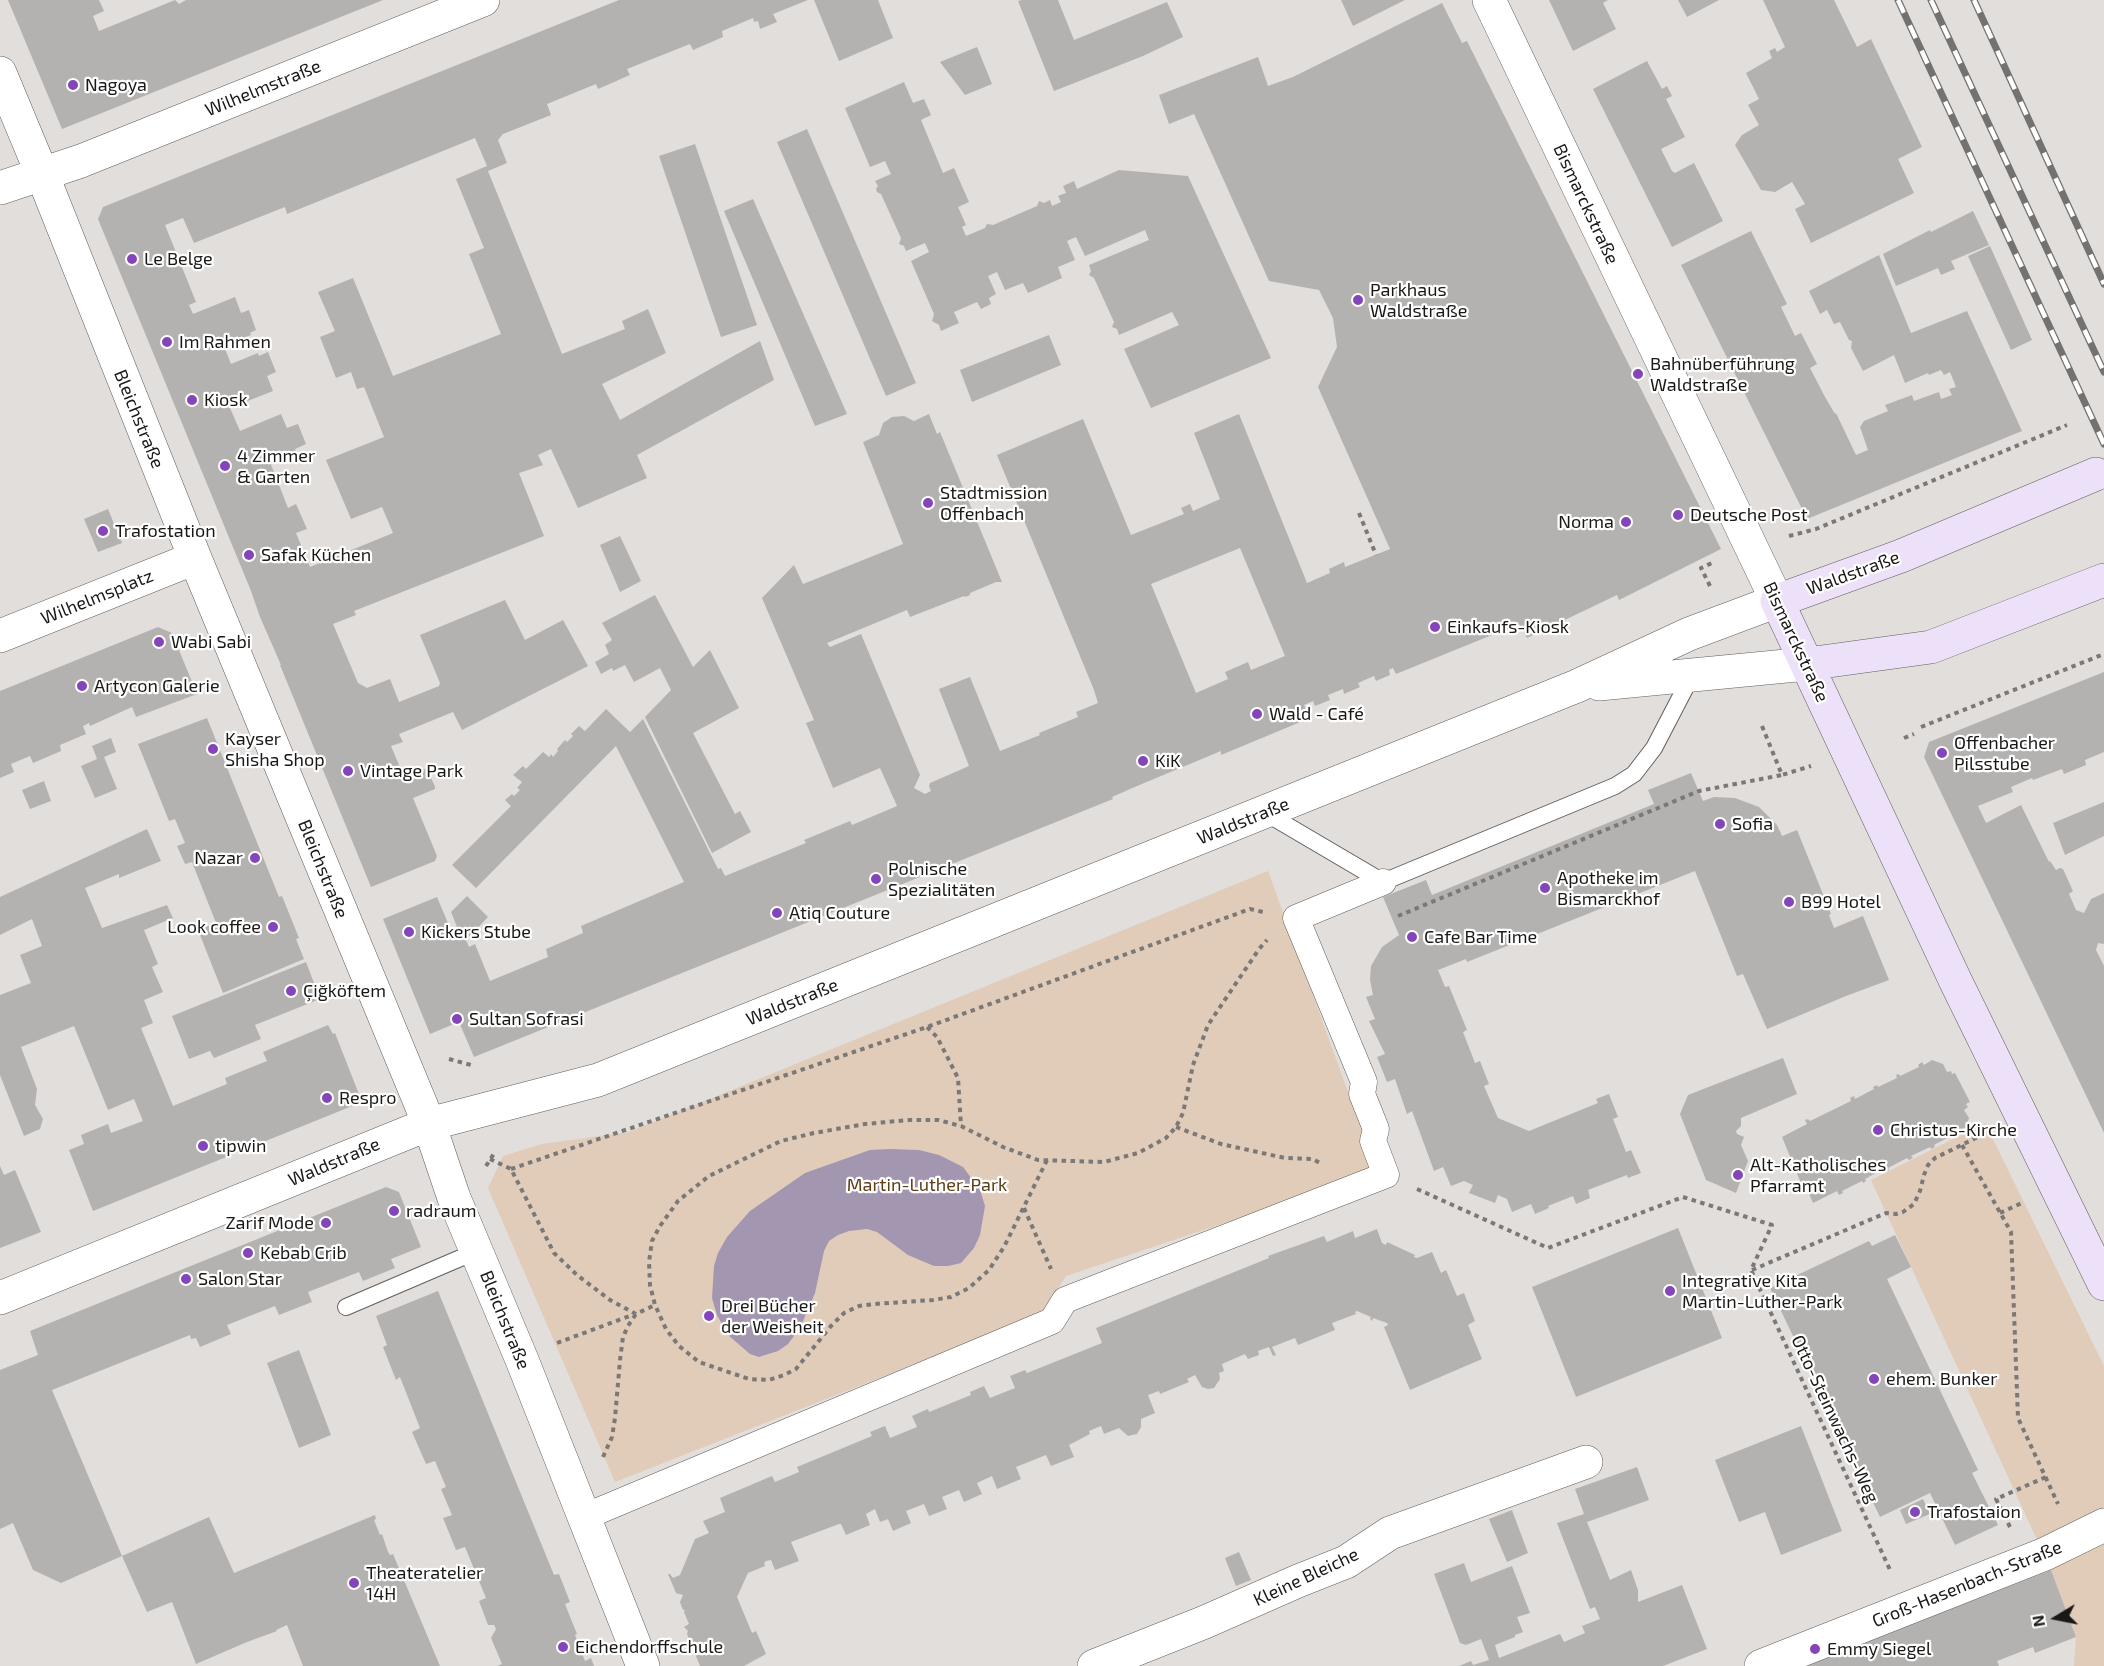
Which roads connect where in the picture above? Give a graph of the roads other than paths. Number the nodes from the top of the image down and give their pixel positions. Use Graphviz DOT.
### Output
graph roads {
  1 [pos="483,0"];
  2 [pos="1489,0"];
  3 [pos="0,74"];
  4 [pos="42,174"];
  5 [pos="0,188"];
  6 [pos="2096,474"];
  7 [pos="195,558"];
  8 [pos="2104,580"];
  9 [pos="1777,601"];
  10 [pos="0,636"];
  11 [pos="1807,664"];
  12 [pos="1692,675"];
  13 [pos="1577,686"];
  14 [pos="1264,812"];
  15 [pos="1383,882"];
  16 [pos="429,1124"];
  17 [pos="477,1251"];
  18 [pos="2104,1284"];
  19 [pos="0,1298"];
  20 [pos="346,1307"];
  21 [pos="1586,1462"];
  22 [pos="584,1517"];
  23 [pos="2104,1526"];
  24 [pos="643,1666"];
  25 [pos="1094,1666"];
  26 [pos="1761,1666"];
  1 -- 4 [label="street, Wilhelmstraße"];
  2 -- 9 [label="street, Bismarckstraße"];
  3 -- 4 [label="street, Bleichstraße"];
  4 -- 5 [label="street"];
  4 -- 7 [label="street, Bleichstraße"];
  6 -- 9 [label="main road, Waldstraße"];
  7 -- 10 [label="street, Wilhelmsplatz"];
  7 -- 16 [label="street, Bleichstraße"];
  8 -- 11 [label="main road, Waldstraße"];
  9 -- 11 [label="main road, Bismarckstraße"];
  9 -- 13 [label="street, Waldstraße"];
  11 -- 12 [label="street, Waldstraße"];
  11 -- 18 [label="main road, Bismarckstraße"];
  12 -- 13 [label="street, Waldstraße"];
  12 -- 15 [label="lane"];
  13 -- 14 [label="street, Waldstraße"];
  14 -- 15 [label="lane"];
  14 -- 16 [label="street, Waldstraße"];
  15 -- 22 [label="street"];
  16 -- 17 [label="street, Bleichstraße"];
  16 -- 19 [label="street, Waldstraße"];
  17 -- 20 [label="lane"];
  17 -- 22 [label="street, Bleichstraße"];
  21 -- 25 [label="street, Kleine Bleiche"];
  22 -- 24 [label="street, Bleichstraße"];
  23 -- 26 [label="street, Groß-Hasenbach-Straße"];
}
